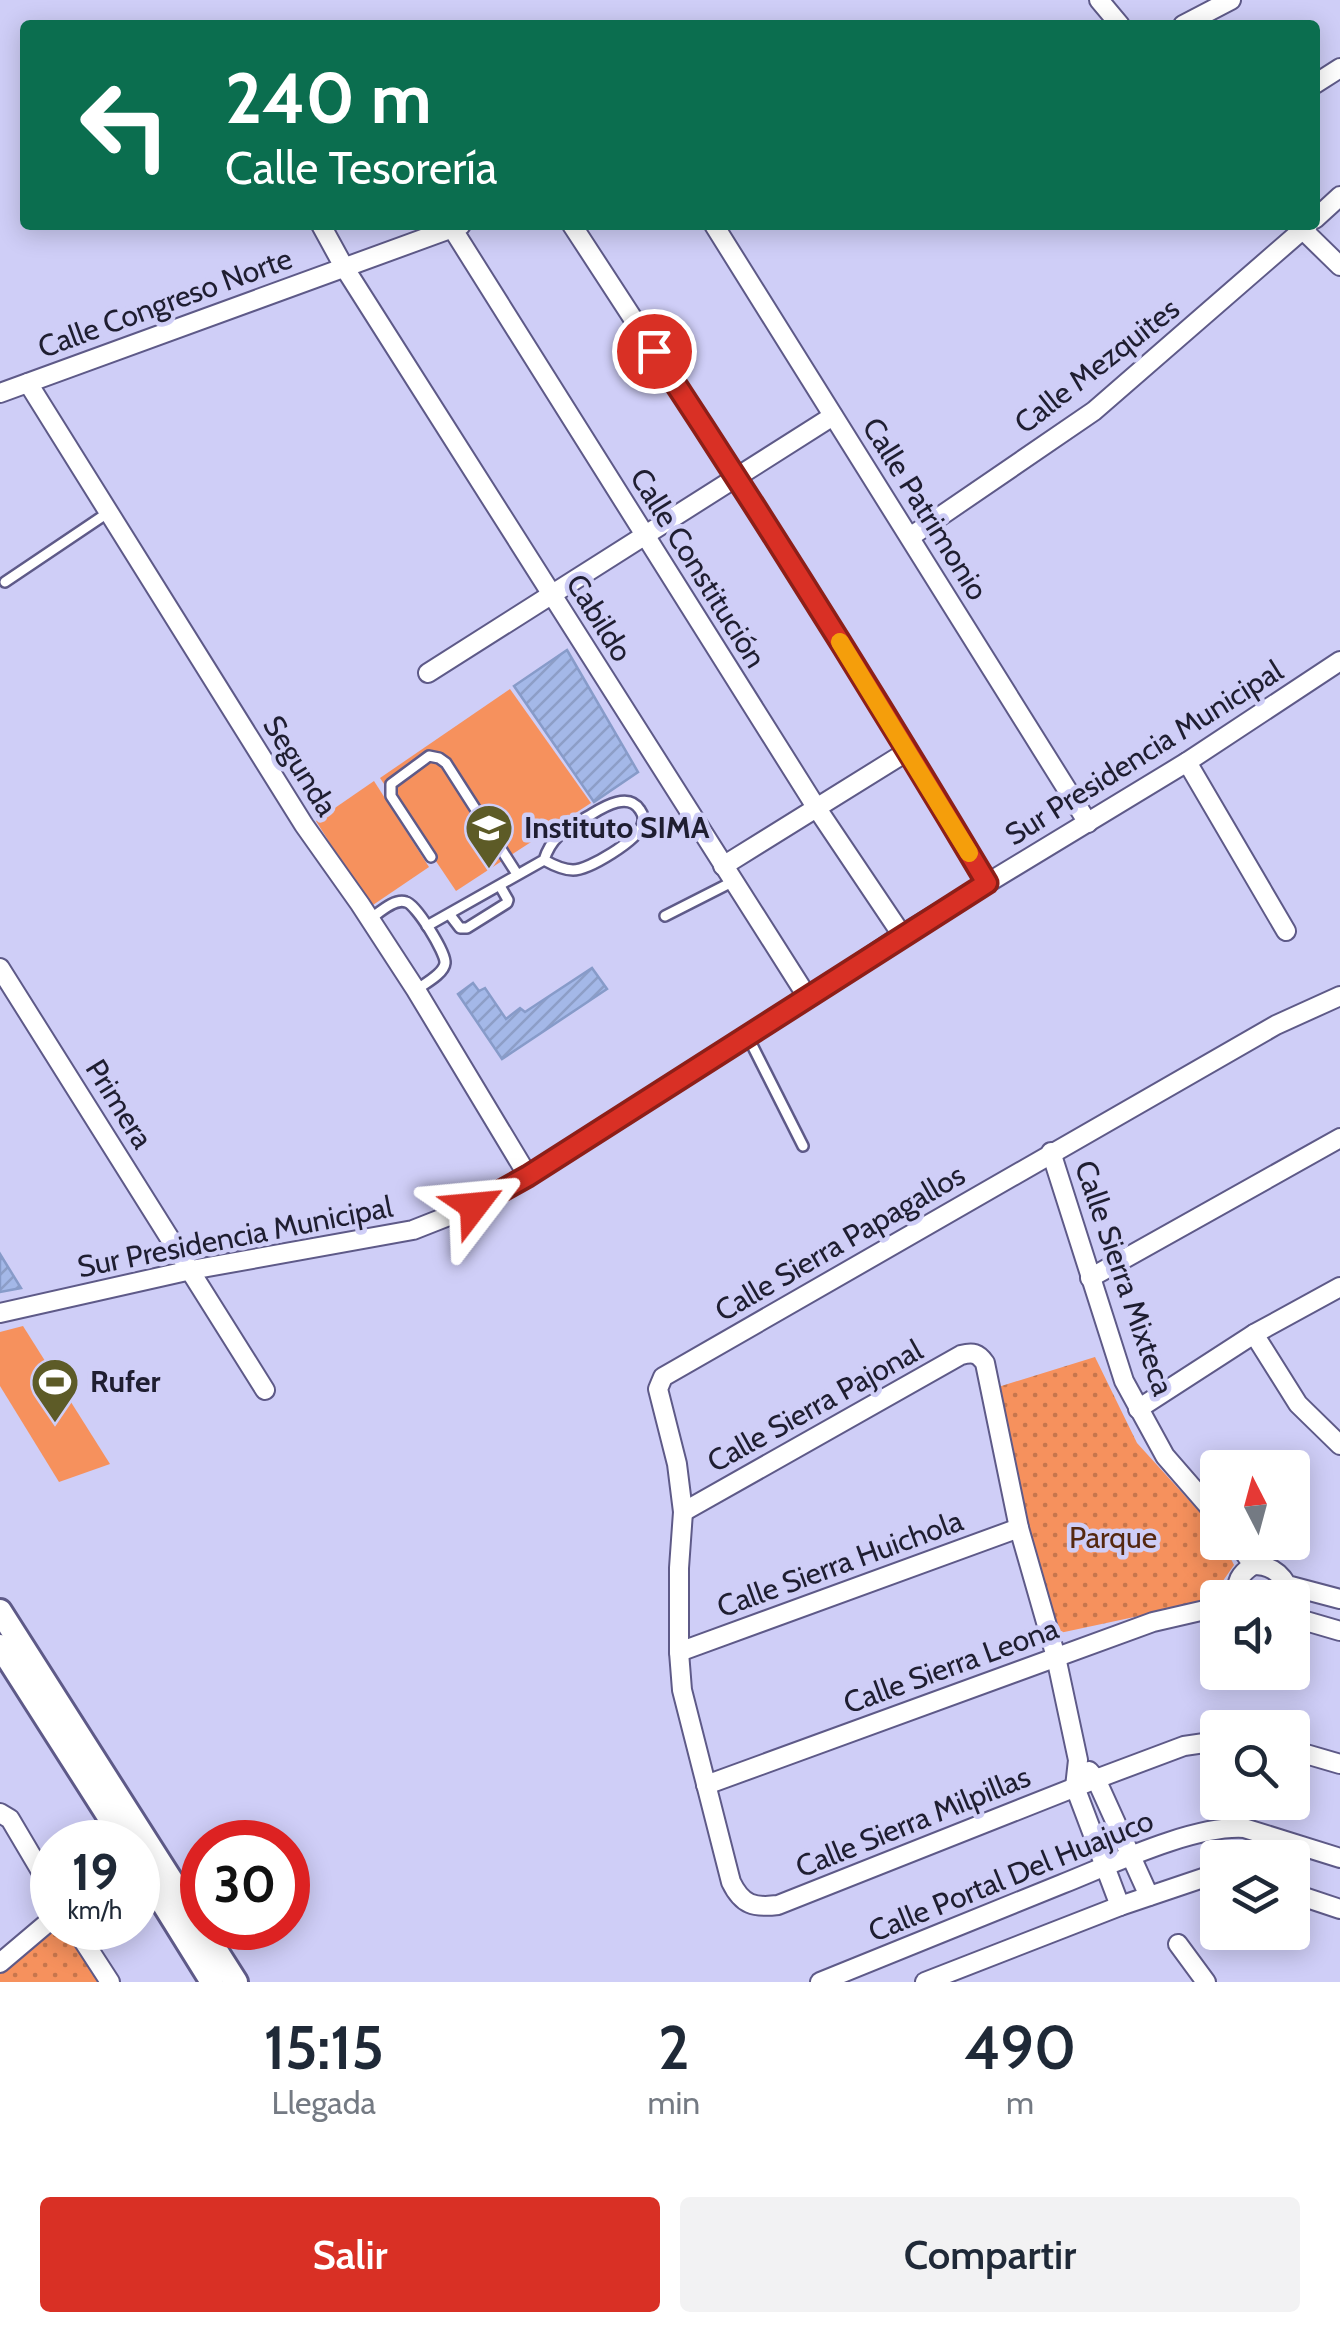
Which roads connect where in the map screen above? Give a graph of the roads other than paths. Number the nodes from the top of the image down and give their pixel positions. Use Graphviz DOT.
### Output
graph roads {
  1 [pos="1231,0"];
  2 [pos="1193,20"];
  3 [pos="1340,196"];
  4 [pos="1320,213"];
  5 [pos="324,230"];
  6 [pos="449,230"];
  7 [pos="459,230"];
  8 [pos="575,230"];
  9 [pos="717,230"];
  10 [pos="1300,230"];
  11 [pos="1310,230"];
  12 [pos="1340,266"];
  13 [pos="344,267"];
  14 [pos="28,382"];
  15 [pos="0,392"];
  16 [pos="833,416"];
  17 [pos="737,478"];
  18 [pos="109,512"];
  19 [pos="645,536"];
  20 [pos="910,537"];
  21 [pos="5,582"];
  22 [pos="552,596"];
  23 [pos="1340,661"];
  24 [pos="428,674"];
  25 [pos="908,750"];
  26 [pos="1187,762"];
  27 [pos="816,807"];
  28 [pos="1088,823"];
  29 [pos="431,857"];
  30 [pos="544,860"];
  31 [pos="517,874"];
  32 [pos="728,874"];
  33 [pos="987,883"];
  34 [pos="500,886"];
  35 [pos="450,915"];
  36 [pos="665,916"];
  37 [pos="370,919"];
  38 [pos="427,926"];
  39 [pos="1286,931"];
  40 [pos="902,935"];
  41 [pos="0,968"];
  42 [pos="416,990"];
  43 [pos="1340,996"];
  44 [pos="808,998"];
  45 [pos="748,1036"];
  46 [pos="1340,1138"];
  47 [pos="803,1146"];
  48 [pos="1051,1152"];
  49 [pos="528,1176"];
  50 [pos="191,1270"];
  51 [pos="1090,1278"];
  52 [pos="1340,1287"];
  53 [pos="0,1313"];
  54 [pos="1254,1334"];
  55 [pos="265,1390"];
  56 [pos="1138,1409"];
  57 [pos="1340,1444"];
  58 [pos="1200,1496"];
  59 [pos="683,1512"];
  60 [pos="1020,1528"];
  61 [pos="1249,1560"];
  62 [pos="1253,1565"];
  63 [pos="1238,1580"];
  64 [pos="1283,1580"];
  65 [pos="1310,1594"];
  66 [pos="1340,1598"];
  67 [pos="1200,1610"];
  68 [pos="0,1611"];
  69 [pos="1310,1622"];
  70 [pos="1340,1631"];
  71 [pos="0,1646"];
  72 [pos="679,1652"];
  73 [pos="1056,1657"];
  74 [pos="1200,1743"];
  75 [pos="1310,1755"];
  76 [pos="1078,1760"];
  77 [pos="1340,1764"];
  78 [pos="1096,1779"];
  79 [pos="706,1785"];
  80 [pos="1075,1787"];
  81 [pos="0,1814"];
  82 [pos="111,1820"];
  83 [pos="30,1853"];
  84 [pos="1132,1856"];
  85 [pos="1340,1858"];
  86 [pos="1106,1866"];
  87 [pos="1200,1879"];
  88 [pos="1149,1896"];
  89 [pos="160,1898"];
  90 [pos="1310,1899"];
  91 [pos="1120,1906"];
  92 [pos="1340,1909"];
  93 [pos="30,1938"];
  94 [pos="1178,1944"];
  95 [pos="90,1950"];
  96 [pos="0,1963"];
  97 [pos="110,1982"];
  98 [pos="212,1982"];
  99 [pos="236,1982"];
  100 [pos="820,1982"];
  101 [pos="925,1982"];
  102 [pos="1206,1982"];
  1 -- 2 [label="street"];
  3 -- 4 [label="street, Calle Mezquites"];
  5 -- 13 [label="street, Cabildo"];
  6 -- 13 [label="street, Calle Congreso Norte"];
  7 -- 19 [label="street, Calle Constitución"];
  8 -- 17 [label="street"];
  9 -- 16 [label="street, Calle Patrimonio"];
  10 -- 20 [label="street, Calle Mezquites"];
  11 -- 12 [label="street"];
  13 -- 14 [label="street, Calle Congreso Norte"];
  13 -- 22 [label="street, Cabildo"];
  14 -- 15 [label="street, Calle Congreso Norte"];
  14 -- 18 [label="street, Segunda"];
  16 -- 17 [label="street"];
  16 -- 20 [label="street, Calle Patrimonio"];
  17 -- 19 [label="street"];
  17 -- 25 [label="street"];
  18 -- 21 [label="lane"];
  18 -- 37 [label="street, Segunda"];
  19 -- 22 [label="street"];
  19 -- 27 [label="street, Calle Constitución"];
  20 -- 28 [label="street, Calle Patrimonio"];
  22 -- 24 [label="street"];
  22 -- 32 [label="street, Cabildo"];
  23 -- 26 [label="street, Sur Presidencia Municipal"];
  25 -- 27 [label="street"];
  25 -- 33 [label="street"];
  26 -- 28 [label="street, Sur Presidencia Municipal"];
  26 -- 39 [label="street"];
  27 -- 32 [label="street"];
  27 -- 40 [label="street, Calle Constitución"];
  28 -- 33 [label="street, Sur Presidencia Municipal"];
  29 -- 31 [label="lane"];
  30 -- 30 [label="lane"];
  30 -- 31 [label="lane"];
  31 -- 34 [label="lane"];
  32 -- 36 [label="lane"];
  32 -- 44 [label="street, Cabildo"];
  33 -- 40 [label="street, Sur Presidencia Municipal"];
  34 -- 35 [label="lane"];
  34 -- 35 [label="lane"];
  35 -- 38 [label="lane"];
  37 -- 38 [label="lane"];
  37 -- 42 [label="street, Segunda"];
  38 -- 42 [label="lane"];
  40 -- 44 [label="street, Sur Presidencia Municipal"];
  41 -- 50 [label="street, Primera"];
  42 -- 49 [label="street, Segunda"];
  43 -- 48 [label="street, Calle Sierra Papagallos"];
  44 -- 45 [label="street, Sur Presidencia Municipal"];
  45 -- 47 [label="lane"];
  45 -- 49 [label="street, Sur Presidencia Municipal"];
  46 -- 51 [label="street"];
  48 -- 51 [label="street, Calle Sierra Mixteca"];
  48 -- 59 [label="street, Calle Sierra Papagallos"];
  49 -- 50 [label="street, Sur Presidencia Municipal"];
  50 -- 53 [label="street, Sur Presidencia Municipal"];
  50 -- 55 [label="street, Primera"];
  51 -- 56 [label="street, Calle Sierra Mixteca"];
  52 -- 54 [label="street"];
  54 -- 56 [label="street"];
  54 -- 57 [label="street"];
  56 -- 58 [label="street, Calle Sierra Mixteca"];
  59 -- 60 [label="street, Calle Sierra Pajonal"];
  59 -- 72 [label="street"];
  60 -- 72 [label="street, Calle Sierra Huichola"];
  60 -- 73 [label="street"];
  61 -- 62 [label="street"];
  62 -- 63 [label="street"];
  62 -- 64 [label="street"];
  65 -- 66 [label="street"];
  67 -- 73 [label="street, Calle Sierra Leona"];
  68 -- 99 [label="street"];
  69 -- 70 [label="street"];
  71 -- 82 [label="street"];
  72 -- 79 [label="street"];
  73 -- 76 [label="street"];
  73 -- 79 [label="street, Calle Sierra Leona"];
  74 -- 78 [label="street, Calle Sierra Milpillas"];
  75 -- 77 [label="street"];
  76 -- 78 [label="street"];
  76 -- 80 [label="street"];
  78 -- 80 [label="street, Calle Sierra Milpillas"];
  78 -- 84 [label="street"];
  79 -- 80 [label="street, Calle Sierra Milpillas"];
  80 -- 86 [label="street"];
  81 -- 83 [label="street"];
  84 -- 85 [label="street, Calle Portal Del Huajuco"];
  84 -- 86 [label="street, Calle Portal Del Huajuco"];
  84 -- 88 [label="street"];
  86 -- 91 [label="street"];
  86 -- 100 [label="street, Calle Portal Del Huajuco"];
  87 -- 88 [label="street"];
  88 -- 91 [label="street"];
  89 -- 98 [label="street"];
  90 -- 92 [label="street"];
  91 -- 101 [label="street"];
  93 -- 96 [label="street"];
  94 -- 102 [label="street"];
  95 -- 97 [label="street"];
}
